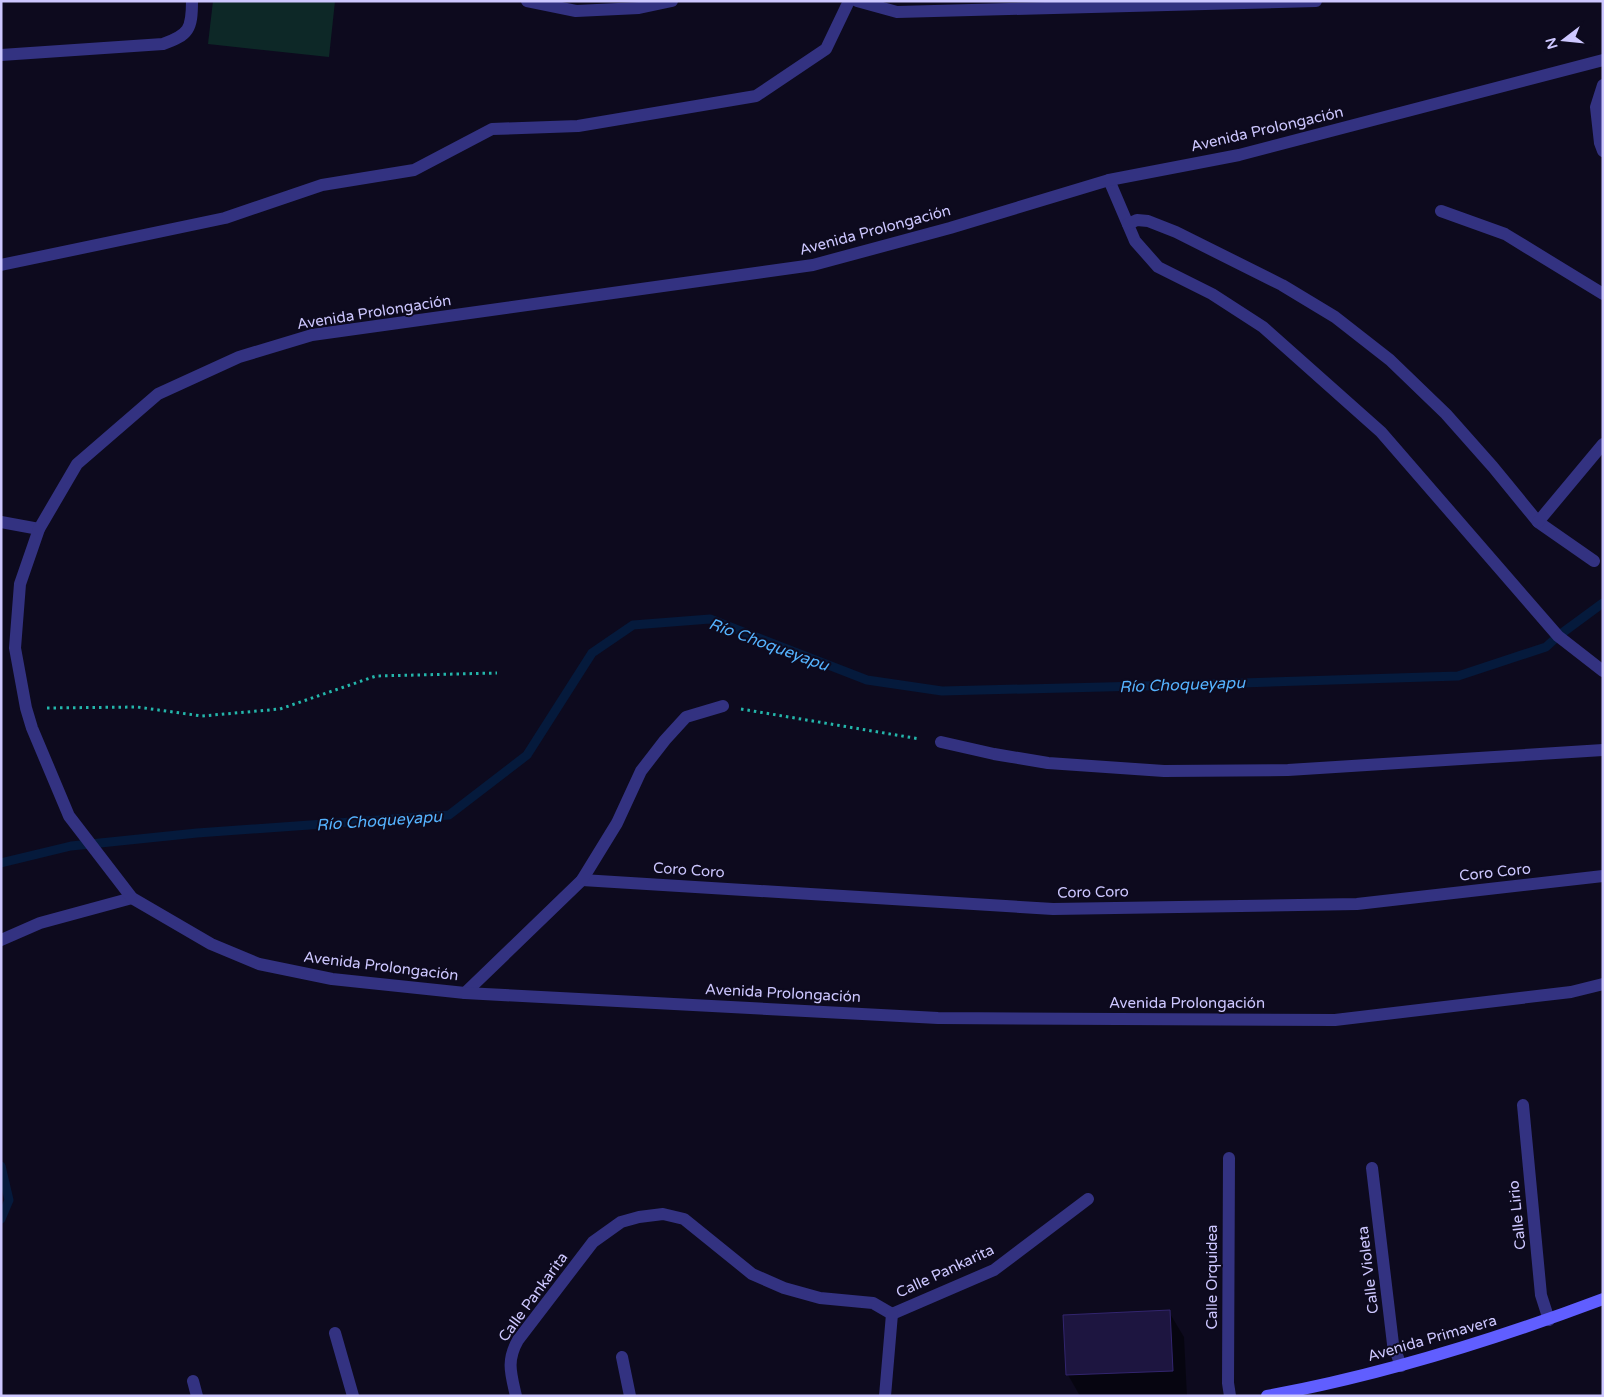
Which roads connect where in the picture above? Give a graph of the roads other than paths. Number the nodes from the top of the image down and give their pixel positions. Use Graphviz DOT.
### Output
graph roads {
  1 [pos="192,1"];
  2 [pos="528,1"];
  3 [pos="849,1"];
  4 [pos="857,1"];
  5 [pos="1316,1"];
  6 [pos="666,2"];
  7 [pos="1,55"];
  8 [pos="1603,60"];
  9 [pos="1603,86"];
  10 [pos="1603,151"];
  11 [pos="1109,180"];
  12 [pos="1441,211"];
  13 [pos="1128,224"];
  14 [pos="1,265"];
  15 [pos="1603,294"];
  16 [pos="1603,444"];
  17 [pos="1,522"];
  18 [pos="1538,522"];
  19 [pos="39,529"];
  20 [pos="1594,561"];
  21 [pos="1603,671"];
  22 [pos="723,706"];
  23 [pos="941,742"];
  24 [pos="1603,750"];
  25 [pos="1603,876"];
  26 [pos="582,880"];
  27 [pos="132,898"];
  28 [pos="1,940"];
  29 [pos="1603,984"];
  30 [pos="465,993"];
  31 [pos="1523,1106"];
  32 [pos="1229,1158"];
  33 [pos="1372,1168"];
  34 [pos="1088,1199"];
  35 [pos="1603,1299"];
  36 [pos="892,1314"];
  37 [pos="1549,1320"];
  38 [pos="335,1333"];
  39 [pos="622,1358"];
  40 [pos="1400,1366"];
  41 [pos="193,1381"];
  42 [pos="1314,1392"];
  43 [pos="197,1396"];
  44 [pos="353,1396"];
  45 [pos="516,1396"];
  46 [pos="630,1396"];
  47 [pos="885,1396"];
  48 [pos="1230,1396"];
  49 [pos="1267,1396"];
  1 -- 7 [label="street"];
  2 -- 6 [label="street"];
  3 -- 14 [label="street"];
  4 -- 5 [label="street"];
  8 -- 11 [label="street, Avenida Prolongación"];
  9 -- 10 [label="street"];
  11 -- 13 [label="street"];
  11 -- 19 [label="street, Avenida Prolongación"];
  12 -- 15 [label="street"];
  13 -- 18 [label="street"];
  13 -- 21 [label="street"];
  16 -- 18 [label="street"];
  17 -- 19 [label="street"];
  18 -- 20 [label="street"];
  19 -- 27 [label="street, Avenida Prolongación"];
  22 -- 26 [label="street"];
  23 -- 24 [label="street"];
  25 -- 26 [label="street, Coro Coro"];
  26 -- 30 [label="street"];
  27 -- 28 [label="street"];
  27 -- 30 [label="street, Avenida Prolongación"];
  29 -- 30 [label="street, Avenida Prolongación"];
  31 -- 37 [label="street, Calle Lirio"];
  32 -- 48 [label="street, Calle Orquidea"];
  33 -- 40 [label="street, Calle Violeta"];
  34 -- 36 [label="street, Calle Pankarita"];
  35 -- 37 [label="main road, Avenida Primavera"];
  36 -- 45 [label="street, Calle Pankarita"];
  36 -- 47 [label="street"];
  37 -- 40 [label="main road, Avenida Primavera"];
  38 -- 44 [label="street"];
  39 -- 46 [label="street"];
  40 -- 42 [label="main road, Avenida Primavera"];
  41 -- 43 [label="street"];
  42 -- 49 [label="main road, Avenida Primavera"];
}
